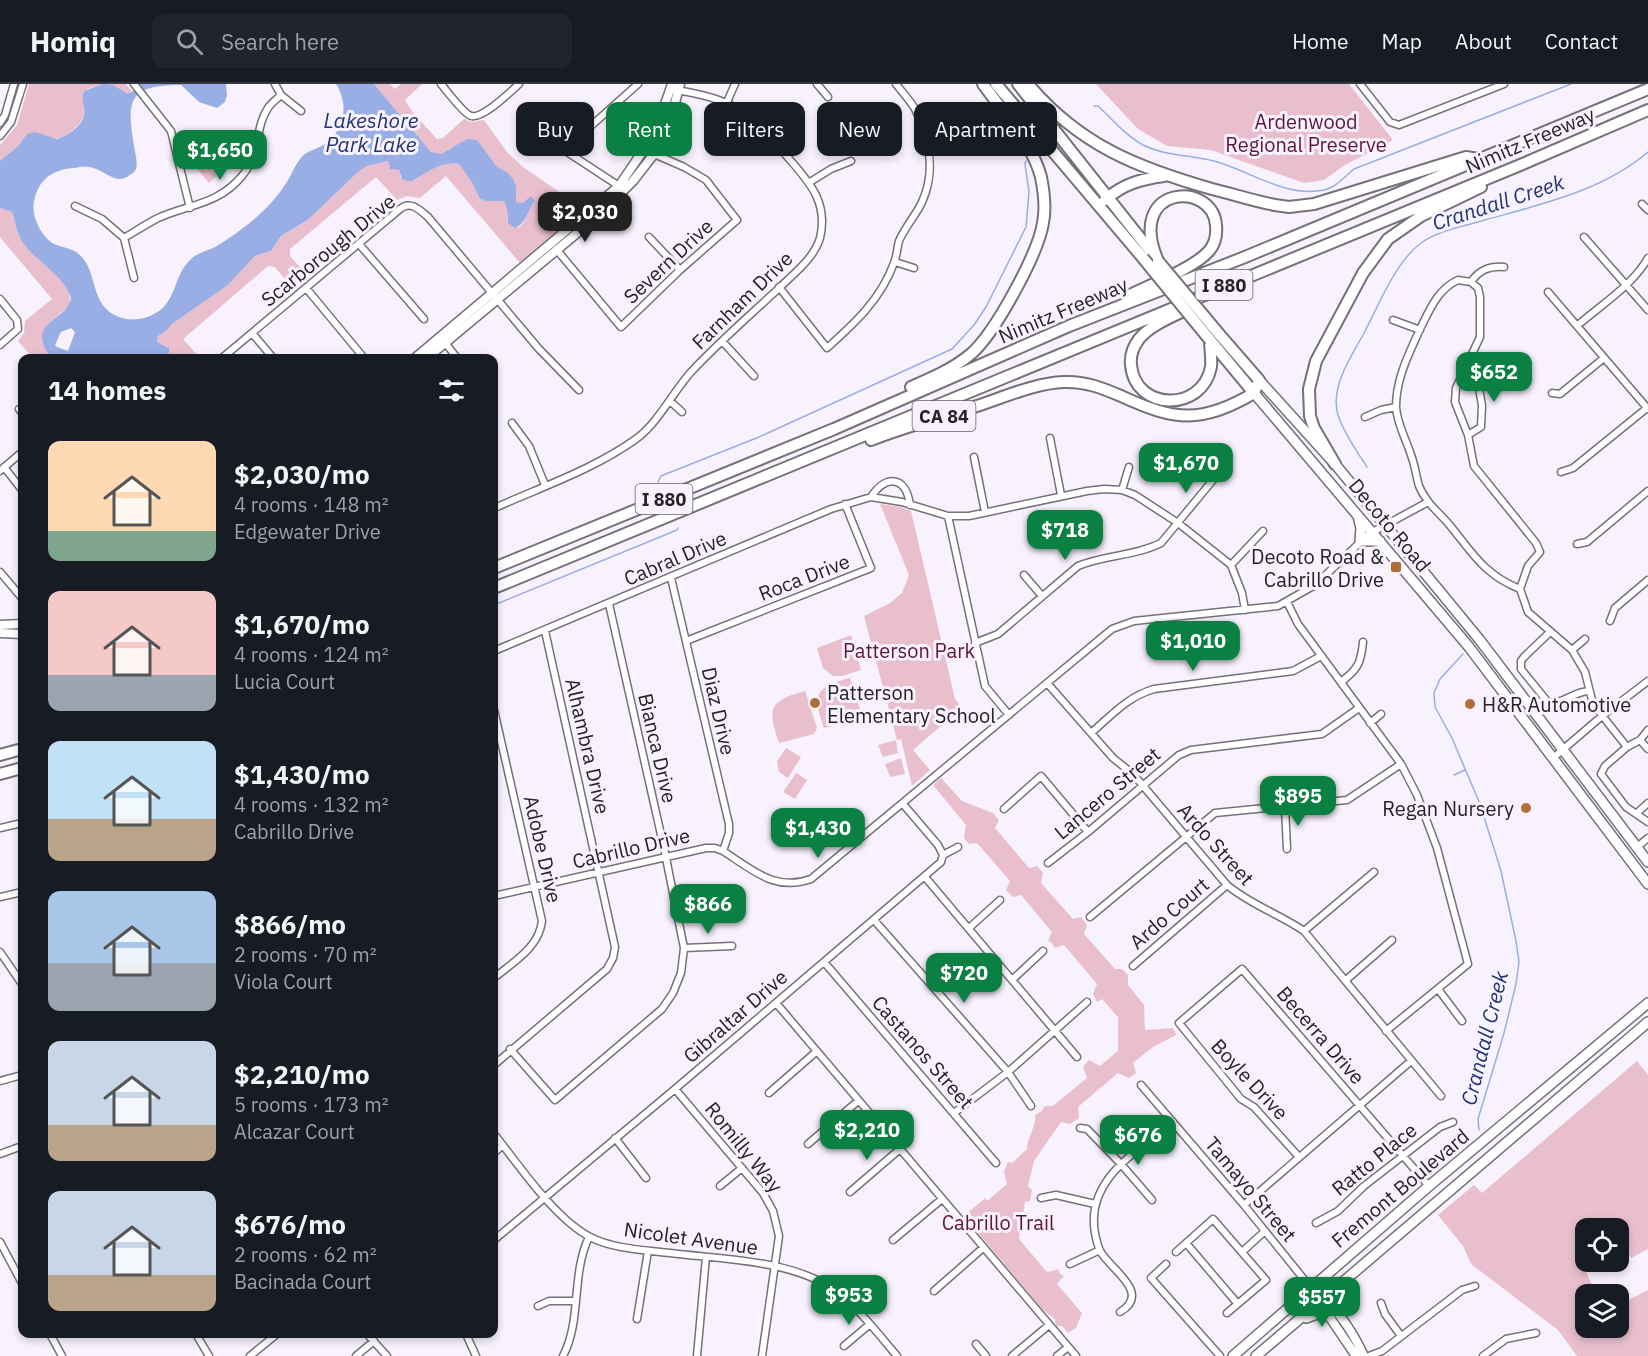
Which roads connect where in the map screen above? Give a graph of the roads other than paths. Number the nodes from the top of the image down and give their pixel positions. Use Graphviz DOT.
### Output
graph roads {
  1 [pos="14,84"];
  2 [pos="23,84"];
  3 [pos="134,84"];
  4 [pos="275,84"];
  5 [pos="441,84"];
  6 [pos="519,84"];
  7 [pos="638,84"];
  8 [pos="735,84"];
  9 [pos="818,84"];
  10 [pos="896,84"];
  11 [pos="983,84"];
  12 [pos="996,84"];
  13 [pos="1018,84"];
  14 [pos="1028,84"];
  15 [pos="1360,84"];
  16 [pos="1503,84"];
  17 [pos="676,87"];
  18 [pos="1648,89"];
  19 [pos="281,95"];
  20 [pos="1648,95"];
  21 [pos="828,97"];
  22 [pos="673,102"];
  23 [pos="727,102"];
  24 [pos="1648,110"];
  25 [pos="302,111"];
  26 [pos="0,123"];
  27 [pos="0,136"];
  28 [pos="652,156"];
  29 [pos="659,156"];
  30 [pos="787,156"];
  31 [pos="1478,159"];
  32 [pos="851,161"];
  33 [pos="1525,163"];
  34 [pos="1164,176"];
  35 [pos="810,182"];
  36 [pos="1416,185"];
  37 [pos="622,188"];
  38 [pos="1105,193"];
  39 [pos="1096,202"];
  40 [pos="1642,204"];
  41 [pos="75,206"];
  42 [pos="190,208"];
  43 [pos="1648,210"];
  44 [pos="649,237"];
  45 [pos="1584,237"];
  46 [pos="124,238"];
  47 [pos="359,244"];
  48 [pos="554,247"];
  49 [pos="1648,258"];
  50 [pos="1158,261"];
  51 [pos="895,262"];
  52 [pos="1504,267"];
  53 [pos="914,268"];
  54 [pos="680,270"];
  55 [pos="1251,274"];
  56 [pos="134,278"];
  57 [pos="1471,282"];
  58 [pos="1625,284"];
  59 [pos="779,287"];
  60 [pos="306,288"];
  61 [pos="1548,292"];
  62 [pos="495,297"];
  63 [pos="0,299"];
  64 [pos="1648,310"];
  65 [pos="424,319"];
  66 [pos="1393,320"];
  67 [pos="1069,326"];
  68 [pos="1578,326"];
  69 [pos="1420,330"];
  70 [pos="252,333"];
  71 [pos="1215,337"];
  72 [pos="443,340"];
  73 [pos="722,340"];
  74 [pos="0,345"];
  75 [pos="227,354"];
  76 [pos="270,354"];
  77 [pos="361,354"];
  78 [pos="421,354"];
  79 [pos="431,354"];
  80 [pos="454,354"];
  81 [pos="1604,358"];
  82 [pos="1464,370"];
  83 [pos="754,376"];
  84 [pos="1259,380"];
  85 [pos="579,390"];
  86 [pos="1254,393"];
  87 [pos="1552,393"];
  88 [pos="670,401"];
  89 [pos="1396,407"];
  90 [pos="1647,409"];
  91 [pos="682,412"];
  92 [pos="1365,417"];
  93 [pos="512,423"];
  94 [pos="834,429"];
  95 [pos="1468,435"];
  96 [pos="1050,438"];
  97 [pos="18,455"];
  98 [pos="974,457"];
  99 [pos="801,462"];
  100 [pos="1335,464"];
  101 [pos="1129,467"];
  102 [pos="2,469"];
  103 [pos="1561,472"];
  104 [pos="1214,480"];
  105 [pos="546,485"];
  106 [pos="18,486"];
  107 [pos="1122,490"];
  108 [pos="1648,491"];
  109 [pos="1061,495"];
  110 [pos="871,497"];
  111 [pos="1428,502"];
  112 [pos="845,504"];
  113 [pos="910,505"];
  114 [pos="498,507"];
  115 [pos="985,512"];
  116 [pos="1358,514"];
  117 [pos="948,516"];
  118 [pos="1178,523"];
  119 [pos="1384,525"];
  120 [pos="1263,531"];
  121 [pos="1373,532"];
  122 [pos="1360,541"];
  123 [pos="1380,541"];
  124 [pos="1577,544"];
  125 [pos="1231,565"];
  126 [pos="498,566"];
  127 [pos="0,572"];
  128 [pos="1024,575"];
  129 [pos="671,578"];
  130 [pos="1648,580"];
  131 [pos="498,586"];
  132 [pos="1520,589"];
  133 [pos="18,593"];
  134 [pos="1042,596"];
  135 [pos="1287,602"];
  136 [pos="609,604"];
  137 [pos="1245,610"];
  138 [pos="1610,621"];
  139 [pos="18,624"];
  140 [pos="0,625"];
  141 [pos="545,631"];
  142 [pos="1550,632"];
  143 [pos="0,633"];
  144 [pos="18,634"];
  145 [pos="1585,639"];
  146 [pos="686,641"];
  147 [pos="1363,642"];
  148 [pos="975,643"];
  149 [pos="498,649"];
  150 [pos="1572,650"];
  151 [pos="1321,656"];
  152 [pos="1648,681"];
  153 [pos="1047,682"];
  154 [pos="1341,682"];
  155 [pos="1589,691"];
  156 [pos="1359,708"];
  157 [pos="1381,714"];
  158 [pos="1009,715"];
  159 [pos="1602,716"];
  160 [pos="1370,723"];
  161 [pos="498,727"];
  162 [pos="1648,730"];
  163 [pos="1092,733"];
  164 [pos="1640,740"];
  165 [pos="1627,747"];
  166 [pos="1648,749"];
  167 [pos="18,750"];
  168 [pos="1563,750"];
  169 [pos="0,755"];
  170 [pos="1553,758"];
  171 [pos="1401,764"];
  172 [pos="18,769"];
  173 [pos="0,774"];
  174 [pos="1143,786"];
  175 [pos="1648,803"];
  176 [pos="903,804"];
  177 [pos="1285,807"];
  178 [pos="1004,809"];
  179 [pos="1636,814"];
  180 [pos="1648,822"];
  181 [pos="18,824"];
  182 [pos="0,828"];
  183 [pos="1088,832"];
  184 [pos="1186,836"];
  185 [pos="1648,838"];
  186 [pos="1637,847"];
  187 [pos="958,848"];
  188 [pos="1287,849"];
  189 [pos="723,851"];
  190 [pos="943,855"];
  191 [pos="666,856"];
  192 [pos="1648,862"];
  193 [pos="1048,863"];
  194 [pos="599,872"];
  195 [pos="1374,872"];
  196 [pos="925,877"];
  197 [pos="1648,884"];
  198 [pos="1227,885"];
  199 [pos="535,886"];
  200 [pos="18,893"];
  201 [pos="498,895"];
  202 [pos="0,897"];
  203 [pos="1000,900"];
  204 [pos="1090,917"];
  205 [pos="874,920"];
  206 [pos="969,928"];
  207 [pos="1304,931"];
  208 [pos="1392,940"];
  209 [pos="732,946"];
  210 [pos="684,948"];
  211 [pos="1042,951"];
  212 [pos="0,952"];
  213 [pos="824,962"];
  214 [pos="1133,966"];
  215 [pos="498,975"];
  216 [pos="18,978"];
  217 [pos="1012,980"];
  218 [pos="1346,980"];
  219 [pos="1438,989"];
  220 [pos="1087,1002"];
  221 [pos="1648,1003"];
  222 [pos="776,1004"];
  223 [pos="1462,1021"];
  224 [pos="1648,1022"];
  225 [pos="1179,1023"];
  226 [pos="1053,1029"];
  227 [pos="1386,1031"];
  228 [pos="510,1049"];
  229 [pos="817,1051"];
  230 [pos="1077,1057"];
  231 [pos="498,1061"];
  232 [pos="1411,1061"];
  233 [pos="1008,1072"];
  234 [pos="18,1076"];
  235 [pos="0,1081"];
  236 [pos="1141,1085"];
  237 [pos="675,1089"];
  238 [pos="769,1093"];
  239 [pos="1441,1096"];
  240 [pos="858,1101"];
  241 [pos="1360,1105"];
  242 [pos="1031,1106"];
  243 [pos="954,1113"];
  244 [pos="1173,1122"];
  245 [pos="1453,1122"];
  246 [pos="1080,1128"];
  247 [pos="615,1138"];
  248 [pos="498,1139"];
  249 [pos="808,1144"];
  250 [pos="503,1145"];
  251 [pos="18,1147"];
  252 [pos="498,1149"];
  253 [pos="900,1149"];
  254 [pos="0,1154"];
  255 [pos="1299,1157"];
  256 [pos="1404,1157"];
  257 [pos="996,1163"];
  258 [pos="1121,1164"];
  259 [pos="742,1168"];
  260 [pos="646,1178"];
  261 [pos="720,1186"];
  262 [pos="1429,1186"];
  263 [pos="850,1192"];
  264 [pos="544,1197"];
  265 [pos="1041,1198"];
  266 [pos="942,1199"];
  267 [pos="1152,1200"];
  268 [pos="1095,1203"];
  269 [pos="1244,1205"];
  270 [pos="1316,1223"];
  271 [pos="1265,1231"];
  272 [pos="498,1237"];
  273 [pos="590,1237"];
  274 [pos="893,1240"];
  275 [pos="0,1242"];
  276 [pos="1186,1243"];
  277 [pos="983,1248"];
  278 [pos="1100,1250"];
  279 [pos="648,1251"];
  280 [pos="1176,1252"];
  281 [pos="1242,1252"];
  282 [pos="706,1257"];
  283 [pos="1070,1264"];
  284 [pos="1166,1264"];
  285 [pos="774,1266"];
  286 [pos="1352,1274"];
  287 [pos="18,1276"];
  288 [pos="1475,1286"];
  289 [pos="1311,1288"];
  290 [pos="934,1291"];
  291 [pos="1322,1300"];
  292 [pos="575,1301"];
  293 [pos="1237,1303"];
  294 [pos="1381,1303"];
  295 [pos="537,1306"];
  296 [pos="1120,1312"];
  297 [pos="1227,1313"];
  298 [pos="1333,1314"];
  299 [pos="637,1319"];
  300 [pos="870,1324"];
  301 [pos="1294,1324"];
  302 [pos="1049,1325"];
  303 [pos="1536,1333"];
  304 [pos="1401,1336"];
  305 [pos="52,1338"];
  306 [pos="198,1338"];
  307 [pos="272,1338"];
  308 [pos="371,1338"];
  309 [pos="468,1338"];
  310 [pos="374,1341"];
  311 [pos="976,1344"];
  312 [pos="844,1346"];
  313 [pos="1068,1347"];
  314 [pos="62,1356"];
  315 [pos="209,1356"];
  316 [pos="250,1356"];
  317 [pos="356,1356"];
  318 [pos="387,1356"];
  319 [pos="476,1356"];
  320 [pos="563,1356"];
  321 [pos="697,1356"];
  322 [pos="762,1356"];
  323 [pos="897,1356"];
  324 [pos="986,1356"];
  325 [pos="1012,1356"];
  326 [pos="1057,1356"];
  327 [pos="1076,1356"];
  328 [pos="1220,1356"];
  329 [pos="1233,1356"];
  330 [pos="1256,1356"];
  331 [pos="1356,1356"];
  332 [pos="1364,1356"];
  333 [pos="1369,1356"];
  334 [pos="1483,1356"];
  1 -- 26 [label="street"];
  2 -- 27 [label="street"];
  3 -- 42 [label="street"];
  4 -- 19 [label="street"];
  5 -- 6 [label="street"];
  7 -- 37 [label="street"];
  8 -- 23 [label="street"];
  9 -- 21 [label="street"];
  10 -- 51 [label="street"];
  11 -- 94 [label="highway"];
  12 -- 39 [label="highway, Decoto Road"];
  13 -- 38 [label="highway, Decoto Road"];
  14 -- 34 [label="highway"];
  15 -- 16 [label="street"];
  17 -- 22 [label="street"];
  17 -- 23 [label="street, Farnham Drive"];
  17 -- 37 [label="street"];
  18 -- 31 [label="highway, Nimitz Freeway / I 880"];
  19 -- 25 [label="street"];
  19 -- 42 [label="street"];
  20 -- 36 [label="highway, I 880"];
  24 -- 33 [label="highway, Nimitz Freeway / I 880"];
  28 -- 37 [label="street"];
  29 -- 54 [label="street, Severn Drive"];
  30 -- 35 [label="street, Farnham Drive"];
  31 -- 34 [label="highway"];
  31 -- 36 [label="highway, Nimitz Freeway / I 880"];
  32 -- 35 [label="street"];
  33 -- 55 [label="highway, Nimitz Freeway / I 880"];
  33 -- 100 [label="highway"];
  34 -- 38 [label="highway"];
  35 -- 59 [label="street, Farnham Drive"];
  36 -- 67 [label="highway, Nimitz Freeway / I 880"];
  37 -- 48 [label="street"];
  38 -- 39 [label="highway"];
  38 -- 50 [label="highway, Decoto Road"];
  39 -- 71 [label="highway, Decoto Road, bridge"];
  40 -- 43 [label="street"];
  41 -- 46 [label="street"];
  42 -- 46 [label="street"];
  44 -- 54 [label="street"];
  45 -- 58 [label="street"];
  46 -- 56 [label="street"];
  47 -- 60 [label="street, Scarborough Drive"];
  47 -- 62 [label="street, Scarborough Drive"];
  47 -- 65 [label="street"];
  48 -- 54 [label="street, Severn Drive"];
  48 -- 62 [label="street"];
  49 -- 58 [label="street"];
  50 -- 67 [label="highway"];
  50 -- 71 [label="highway, Decoto Road, bridge"];
  51 -- 53 [label="street"];
  51 -- 59 [label="street"];
  52 -- 57 [label="street"];
  55 -- 71 [label="highway"];
  55 -- 99 [label="highway, Nimitz Freeway / I 880"];
  57 -- 69 [label="street"];
  57 -- 82 [label="street"];
  58 -- 64 [label="street"];
  58 -- 68 [label="street"];
  59 -- 73 [label="street, Farnham Drive"];
  60 -- 70 [label="street, Scarborough Drive"];
  60 -- 77 [label="street"];
  61 -- 68 [label="street"];
  62 -- 72 [label="street"];
  62 -- 85 [label="street"];
  63 -- 74 [label="street"];
  66 -- 69 [label="street"];
  67 -- 94 [label="highway, Nimitz Freeway / I 880"];
  68 -- 81 [label="street"];
  69 -- 89 [label="street"];
  70 -- 75 [label="street, Scarborough Drive"];
  70 -- 76 [label="street"];
  71 -- 84 [label="highway, Decoto Road"];
  71 -- 86 [label="highway, Decoto Road"];
  72 -- 78 [label="street"];
  72 -- 79 [label="street"];
  72 -- 80 [label="street"];
  73 -- 83 [label="street"];
  73 -- 88 [label="street, Farnham Drive"];
  81 -- 87 [label="street"];
  81 -- 90 [label="street"];
  82 -- 95 [label="street"];
  82 -- 95 [label="street"];
  84 -- 86 [label="highway"];
  84 -- 100 [label="main road, Decoto Road"];
  86 -- 99 [label="highway, CA 84"];
  86 -- 116 [label="main road, Decoto Road"];
  88 -- 91 [label="street"];
  88 -- 105 [label="street, Farnham Drive"];
  89 -- 92 [label="street"];
  89 -- 111 [label="street"];
  90 -- 103 [label="street"];
  93 -- 105 [label="street"];
  94 -- 126 [label="highway, Nimitz Freeway / I 880"];
  95 -- 132 [label="street"];
  96 -- 109 [label="street"];
  97 -- 102 [label="street"];
  98 -- 115 [label="street"];
  99 -- 131 [label="highway, Nimitz Freeway / I 880"];
  100 -- 119 [label="main road, Decoto Road"];
  101 -- 107 [label="street"];
  102 -- 106 [label="street"];
  104 -- 118 [label="street"];
  105 -- 114 [label="street, Farnham Drive"];
  107 -- 109 [label="street, Cabral Drive"];
  107 -- 118 [label="street, Cabral Drive"];
  108 -- 124 [label="street"];
  109 -- 115 [label="street, Cabral Drive"];
  110 -- 112 [label="street, Cabral Drive"];
  110 -- 113 [label="street, Cabral Drive"];
  110 -- 113 [label="street, Cabral Drive"];
  111 -- 119 [label="street"];
  111 -- 132 [label="street"];
  112 -- 129 [label="street, Cabral Drive"];
  112 -- 146 [label="street, Roca Drive"];
  113 -- 117 [label="street, Cabral Drive"];
  115 -- 117 [label="street, Cabral Drive"];
  116 -- 121 [label="main road, Decoto Road"];
  116 -- 122 [label="main road"];
  117 -- 148 [label="street"];
  118 -- 125 [label="street, Cabral Drive"];
  118 -- 134 [label="street"];
  119 -- 121 [label="street"];
  119 -- 168 [label="main road, Decoto Road"];
  120 -- 125 [label="street"];
  121 -- 122 [label="street"];
  121 -- 123 [label="main road, Decoto Road"];
  122 -- 123 [label="main road"];
  122 -- 135 [label="street"];
  123 -- 170 [label="main road, Decoto Road"];
  125 -- 137 [label="street"];
  127 -- 133 [label="street"];
  128 -- 134 [label="street"];
  129 -- 136 [label="street, Cabral Drive"];
  129 -- 146 [label="street, Diaz Drive"];
  130 -- 138 [label="street"];
  132 -- 142 [label="street"];
  134 -- 148 [label="street"];
  135 -- 137 [label="street"];
  135 -- 151 [label="street"];
  136 -- 141 [label="street, Cabral Drive"];
  136 -- 191 [label="street, Bianca Drive"];
  137 -- 153 [label="street"];
  139 -- 140 [label="street"];
  141 -- 149 [label="street, Cabral Drive"];
  141 -- 194 [label="street, Alhambra Drive"];
  142 -- 150 [label="street"];
  142 -- 155 [label="street"];
  143 -- 144 [label="street"];
  145 -- 150 [label="street"];
  146 -- 189 [label="street, Diaz Drive"];
  147 -- 154 [label="street"];
  148 -- 158 [label="street"];
  150 -- 155 [label="street"];
  151 -- 154 [label="street"];
  151 -- 163 [label="street"];
  152 -- 159 [label="street"];
  153 -- 158 [label="street"];
  153 -- 163 [label="street, Ardo Street"];
  154 -- 156 [label="street"];
  155 -- 159 [label="street"];
  156 -- 160 [label="street"];
  156 -- 174 [label="street, Lancero Street"];
  157 -- 160 [label="street"];
  158 -- 176 [label="street"];
  159 -- 165 [label="street"];
  159 -- 168 [label="street"];
  160 -- 171 [label="street"];
  161 -- 199 [label="street, Adobe Drive"];
  162 -- 164 [label="street"];
  163 -- 174 [label="street, Ardo Street"];
  164 -- 165 [label="street"];
  164 -- 166 [label="street"];
  165 -- 179 [label="street"];
  167 -- 169 [label="highway"];
  168 -- 170 [label="street"];
  168 -- 186 [label="main road, Decoto Road"];
  170 -- 197 [label="main road, Decoto Road"];
  171 -- 177 [label="street"];
  171 -- 219 [label="street"];
  172 -- 173 [label="highway"];
  174 -- 183 [label="street, Lancero Street"];
  174 -- 184 [label="street, Ardo Street"];
  175 -- 179 [label="street"];
  176 -- 189 [label="street"];
  176 -- 190 [label="street"];
  177 -- 184 [label="street"];
  177 -- 188 [label="street"];
  178 -- 183 [label="street"];
  179 -- 180 [label="street"];
  181 -- 182 [label="street"];
  183 -- 193 [label="street, Lancero Street"];
  184 -- 198 [label="street, Ardo Street"];
  184 -- 204 [label="street"];
  185 -- 186 [label="street"];
  186 -- 192 [label="main road, Decoto Road"];
  187 -- 190 [label="street"];
  189 -- 191 [label="street, Cabrillo Drive"];
  190 -- 196 [label="street, Gibraltar Drive"];
  191 -- 194 [label="street, Cabrillo Drive"];
  191 -- 210 [label="street, Bianca Drive"];
  194 -- 199 [label="street, Cabrillo Drive"];
  194 -- 228 [label="street, Alhambra Drive"];
  195 -- 207 [label="street"];
  196 -- 205 [label="street, Gibraltar Drive"];
  196 -- 206 [label="street"];
  198 -- 207 [label="street, Ardo Street"];
  198 -- 214 [label="street, Ardo Court"];
  199 -- 201 [label="street, Cabrillo Drive"];
  199 -- 215 [label="street, Adobe Drive"];
  200 -- 202 [label="street"];
  203 -- 206 [label="street"];
  205 -- 213 [label="street, Gibraltar Drive"];
  205 -- 233 [label="street"];
  206 -- 217 [label="street"];
  207 -- 218 [label="street, Ardo Street"];
  208 -- 218 [label="street"];
  209 -- 210 [label="street"];
  210 -- 228 [label="street, Bianca Drive"];
  211 -- 217 [label="street"];
  212 -- 216 [label="street"];
  213 -- 222 [label="street, Gibraltar Drive"];
  213 -- 243 [label="street, Castanos Street"];
  217 -- 226 [label="street"];
  218 -- 227 [label="street, Ardo Street"];
  219 -- 223 [label="street"];
  219 -- 227 [label="street"];
  220 -- 226 [label="street"];
  221 -- 262 [label="main road, Fremont Boulevard"];
  222 -- 229 [label="street"];
  222 -- 237 [label="street, Gibraltar Drive"];
  224 -- 286 [label="main road, Fremont Boulevard"];
  225 -- 241 [label="street, Becerra Drive"];
  225 -- 255 [label="street, Boyle Drive"];
  226 -- 230 [label="street"];
  226 -- 233 [label="street"];
  227 -- 232 [label="street, Ardo Street"];
  228 -- 231 [label="street, Alhambra Drive"];
  229 -- 238 [label="street"];
  229 -- 240 [label="street"];
  232 -- 239 [label="street, Ardo Street"];
  232 -- 241 [label="street"];
  233 -- 242 [label="street"];
  233 -- 243 [label="street"];
  234 -- 235 [label="street"];
  236 -- 244 [label="street, Tamayo Street"];
  237 -- 247 [label="street, Gibraltar Drive"];
  237 -- 259 [label="street, Romilly Way"];
  240 -- 249 [label="street"];
  240 -- 253 [label="street"];
  241 -- 255 [label="street"];
  241 -- 256 [label="street, Becerra Drive"];
  243 -- 257 [label="street, Castanos Street"];
  244 -- 258 [label="street"];
  244 -- 269 [label="street, Tamayo Street"];
  245 -- 256 [label="street, Ratto Place"];
  246 -- 258 [label="street"];
  247 -- 260 [label="street"];
  247 -- 264 [label="street, Gibraltar Drive"];
  248 -- 250 [label="street, Nicolet Avenue"];
  250 -- 252 [label="street"];
  250 -- 264 [label="street, Nicolet Avenue"];
  251 -- 254 [label="street"];
  253 -- 263 [label="street"];
  253 -- 266 [label="street"];
  255 -- 269 [label="street"];
  256 -- 262 [label="street, Becerra Drive"];
  256 -- 270 [label="street, Ratto Place"];
  258 -- 267 [label="street"];
  258 -- 268 [label="street"];
  259 -- 261 [label="street"];
  259 -- 285 [label="street, Romilly Way"];
  262 -- 289 [label="main road, Fremont Boulevard"];
  264 -- 272 [label="street, Gibraltar Drive"];
  264 -- 273 [label="street, Nicolet Avenue"];
  265 -- 268 [label="street"];
  266 -- 274 [label="street"];
  266 -- 277 [label="street"];
  268 -- 278 [label="street"];
  269 -- 271 [label="street, Tamayo Street"];
  271 -- 281 [label="street"];
  271 -- 289 [label="street, Tamayo Street"];
  273 -- 279 [label="street, Nicolet Avenue"];
  273 -- 292 [label="street"];
  275 -- 287 [label="street"];
  276 -- 280 [label="street"];
  276 -- 281 [label="street"];
  276 -- 293 [label="street"];
  277 -- 290 [label="street"];
  277 -- 302 [label="street"];
  278 -- 283 [label="street"];
  278 -- 296 [label="street"];
  279 -- 282 [label="street, Nicolet Avenue"];
  279 -- 299 [label="street"];
  281 -- 293 [label="street"];
  282 -- 285 [label="street, Nicolet Avenue"];
  282 -- 321 [label="street"];
  284 -- 328 [label="street"];
  285 -- 300 [label="street, Nicolet Avenue"];
  285 -- 322 [label="street, Romilly Way"];
  286 -- 291 [label="main road, Fremont Boulevard"];
  286 -- 298 [label="main road"];
  288 -- 304 [label="street"];
  289 -- 291 [label="street, Tamayo Street"];
  289 -- 329 [label="main road, Fremont Boulevard"];
  291 -- 298 [label="street, Tamayo Street"];
  291 -- 301 [label="main road, Fremont Boulevard"];
  292 -- 295 [label="street"];
  292 -- 320 [label="street"];
  293 -- 297 [label="street"];
  294 -- 304 [label="street"];
  298 -- 301 [label="main road"];
  298 -- 331 [label="street, Tamayo Street"];
  298 -- 332 [label="street, Tamayo Street"];
  300 -- 312 [label="street"];
  300 -- 323 [label="street, Nicolet Avenue"];
  301 -- 330 [label="main road, Fremont Boulevard"];
  302 -- 313 [label="street"];
  302 -- 325 [label="street"];
  303 -- 334 [label="street"];
  304 -- 333 [label="street"];
  305 -- 314 [label="street"];
  306 -- 315 [label="street"];
  307 -- 316 [label="street"];
  308 -- 310 [label="street"];
  309 -- 319 [label="street"];
  310 -- 317 [label="street"];
  310 -- 318 [label="street"];
  311 -- 324 [label="street"];
  313 -- 326 [label="street"];
  313 -- 327 [label="street"];
}
